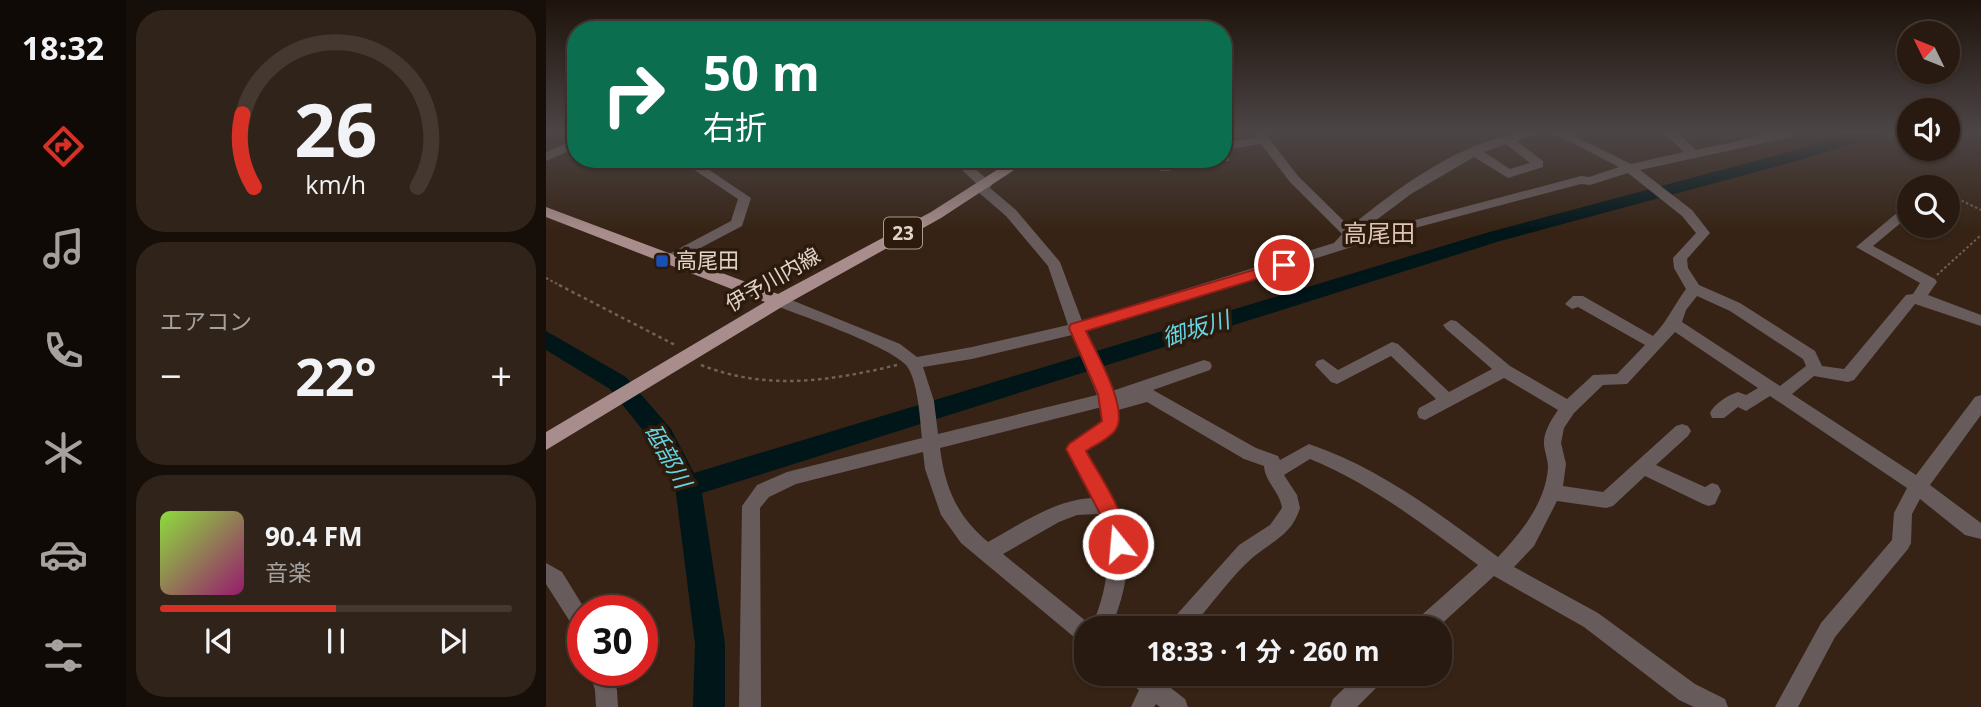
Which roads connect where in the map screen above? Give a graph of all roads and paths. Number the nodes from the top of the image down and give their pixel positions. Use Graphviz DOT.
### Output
graph roads {
  1 [pos="1284,166"];
  2 [pos="1445,166"];
  3 [pos="1496,166"];
  4 [pos="1533,166"];
  5 [pos="1624,166"];
  6 [pos="1647,166"];
  7 [pos="698,168"];
  8 [pos="965,168"];
  9 [pos="1011,168"];
  10 [pos="1632,170"];
  11 [pos="984,186"];
  12 [pos="1960,199"];
  13 [pos="1981,209"];
  14 [pos="546,212"];
  15 [pos="1897,220"];
  16 [pos="1350,234"];
  17 [pos="1981,235"];
  18 [pos="1333,248"];
  19 [pos="670,259"];
  20 [pos="546,278"];
  21 [pos="1930,282"];
  22 [pos="1694,289"];
  23 [pos="1921,298"];
  24 [pos="779,301"];
  25 [pos="1572,304"];
  26 [pos="1981,321"];
  27 [pos="1674,324"];
  28 [pos="1451,325"];
  29 [pos="1079,331"];
  30 [pos="1655,344"];
  31 [pos="684,359"];
  32 [pos="916,365"];
  33 [pos="1323,365"];
  34 [pos="1204,366"];
  35 [pos="1504,370"];
  36 [pos="1817,371"];
  37 [pos="1776,392"];
  38 [pos="1109,399"];
  39 [pos="1448,401"];
  40 [pos="1981,402"];
  41 [pos="1568,408"];
  42 [pos="1425,413"];
  43 [pos="1718,413"];
  44 [pos="1682,431"];
  45 [pos="546,442"];
  46 [pos="930,442"];
  47 [pos="1643,467"];
  48 [pos="1273,473"];
  49 [pos="1918,486"];
  50 [pos="1712,491"];
  51 [pos="1552,492"];
  52 [pos="1106,506"];
  53 [pos="1981,531"];
  54 [pos="987,553"];
  55 [pos="1496,567"];
  56 [pos="546,572"];
  57 [pos="567,597"];
  58 [pos="1106,616"];
  59 [pos="1189,616"];
  60 [pos="1437,616"];
  61 [pos="1074,624"];
  62 [pos="605,686"];
  63 [pos="1362,686"];
  64 [pos="1144,689"];
  65 [pos="607,707"];
  66 [pos="750,707"];
  67 [pos="1177,707"];
  68 [pos="1341,707"];
  69 [pos="1717,707"];
  70 [pos="1786,707"];
  1 -- 16 [label="street"];
  2 -- 16 [label="street"];
  3 -- 4 [label="street"];
  5 -- 10 [label="street"];
  6 -- 10 [label="street"];
  7 -- 19 [label="street"];
  8 -- 11 [label="street"];
  9 -- 11 [label="main road, 伊予川内線 / 23"];
  10 -- 18 [label="street"];
  10 -- 22 [label="street"];
  11 -- 24 [label="main road, 伊予川内線 / 23"];
  11 -- 29 [label="street"];
  12 -- 13 [label="path"];
  14 -- 19 [label="main road"];
  15 -- 21 [label="street"];
  16 -- 18 [label="street"];
  17 -- 21 [label="path"];
  18 -- 29 [label="street"];
  19 -- 24 [label="main road"];
  20 -- 31 [label="path"];
  21 -- 23 [label="street"];
  22 -- 27 [label="street"];
  22 -- 36 [label="street"];
  23 -- 26 [label="street"];
  23 -- 36 [label="street"];
  24 -- 31 [label="main road, 伊予川内線 / 23"];
  24 -- 32 [label="street"];
  25 -- 30 [label="street"];
  27 -- 30 [label="street"];
  27 -- 37 [label="street"];
  28 -- 35 [label="street"];
  29 -- 32 [label="street"];
  29 -- 38 [label="street"];
  30 -- 41 [label="street"];
  31 -- 32 [label="path"];
  31 -- 45 [label="main road, 伊予川内線 / 23"];
  32 -- 46 [label="street"];
  33 -- 39 [label="street"];
  34 -- 38 [label="street"];
  35 -- 39 [label="street"];
  35 -- 41 [label="street"];
  36 -- 37 [label="street"];
  37 -- 43 [label="street"];
  37 -- 49 [label="street"];
  38 -- 46 [label="street"];
  38 -- 48 [label="street"];
  38 -- 52 [label="street"];
  39 -- 42 [label="street"];
  40 -- 49 [label="street"];
  41 -- 51 [label="street"];
  44 -- 47 [label="street"];
  46 -- 54 [label="street"];
  46 -- 66 [label="street"];
  47 -- 50 [label="street"];
  47 -- 51 [label="street"];
  48 -- 55 [label="street"];
  48 -- 59 [label="street"];
  49 -- 53 [label="street"];
  49 -- 70 [label="street"];
  51 -- 55 [label="street"];
  52 -- 54 [label="street"];
  52 -- 58 [label="street"];
  54 -- 61 [label="street"];
  55 -- 60 [label="street"];
  55 -- 69 [label="street"];
  56 -- 57 [label="street"];
  62 -- 65 [label="street"];
  63 -- 68 [label="street"];
  64 -- 67 [label="street"];
}
